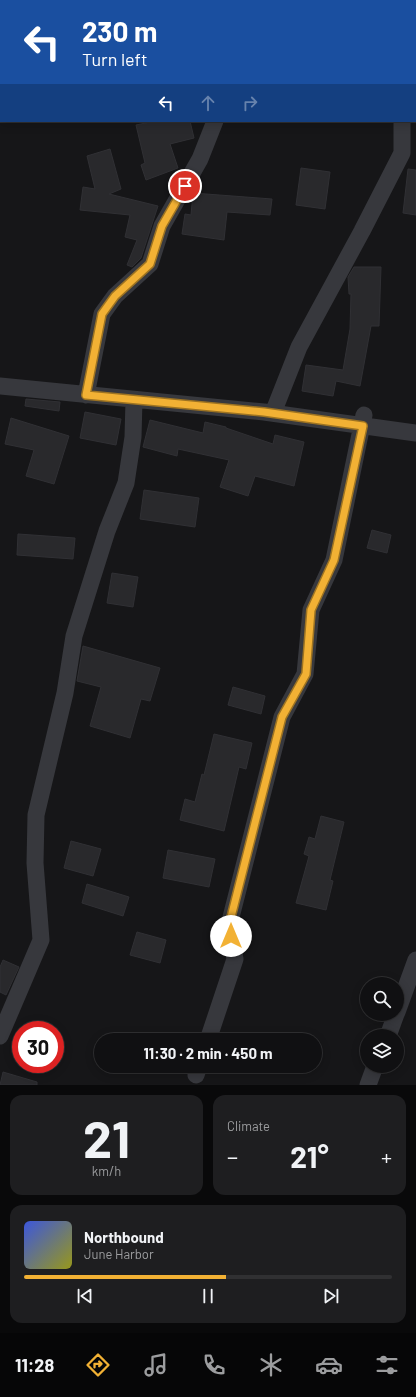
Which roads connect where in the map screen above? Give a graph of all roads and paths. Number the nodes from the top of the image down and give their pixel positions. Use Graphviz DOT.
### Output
graph roads {
  1 [pos="215,122"];
  2 [pos="402,122"];
  3 [pos="0,386"];
  4 [pos="86,395"];
  5 [pos="134,400"];
  6 [pos="273,413"];
  7 [pos="363,420"];
  8 [pos="416,433"];
  9 [pos="416,960"];
  10 [pos="404,993"];
  11 [pos="210,1033"];
  12 [pos="0,1036"];
  13 [pos="372,1073"];
  14 [pos="368,1085"];
  1 -- 4 [label="street"];
  2 -- 6 [label="street"];
  3 -- 4 [label="street"];
  4 -- 5 [label="street"];
  5 -- 6 [label="street"];
  5 -- 12 [label="street"];
  6 -- 7 [label="street"];
  7 -- 8 [label="street"];
  7 -- 11 [label="street"];
  9 -- 10 [label="street"];
  13 -- 14 [label="street"];
}
